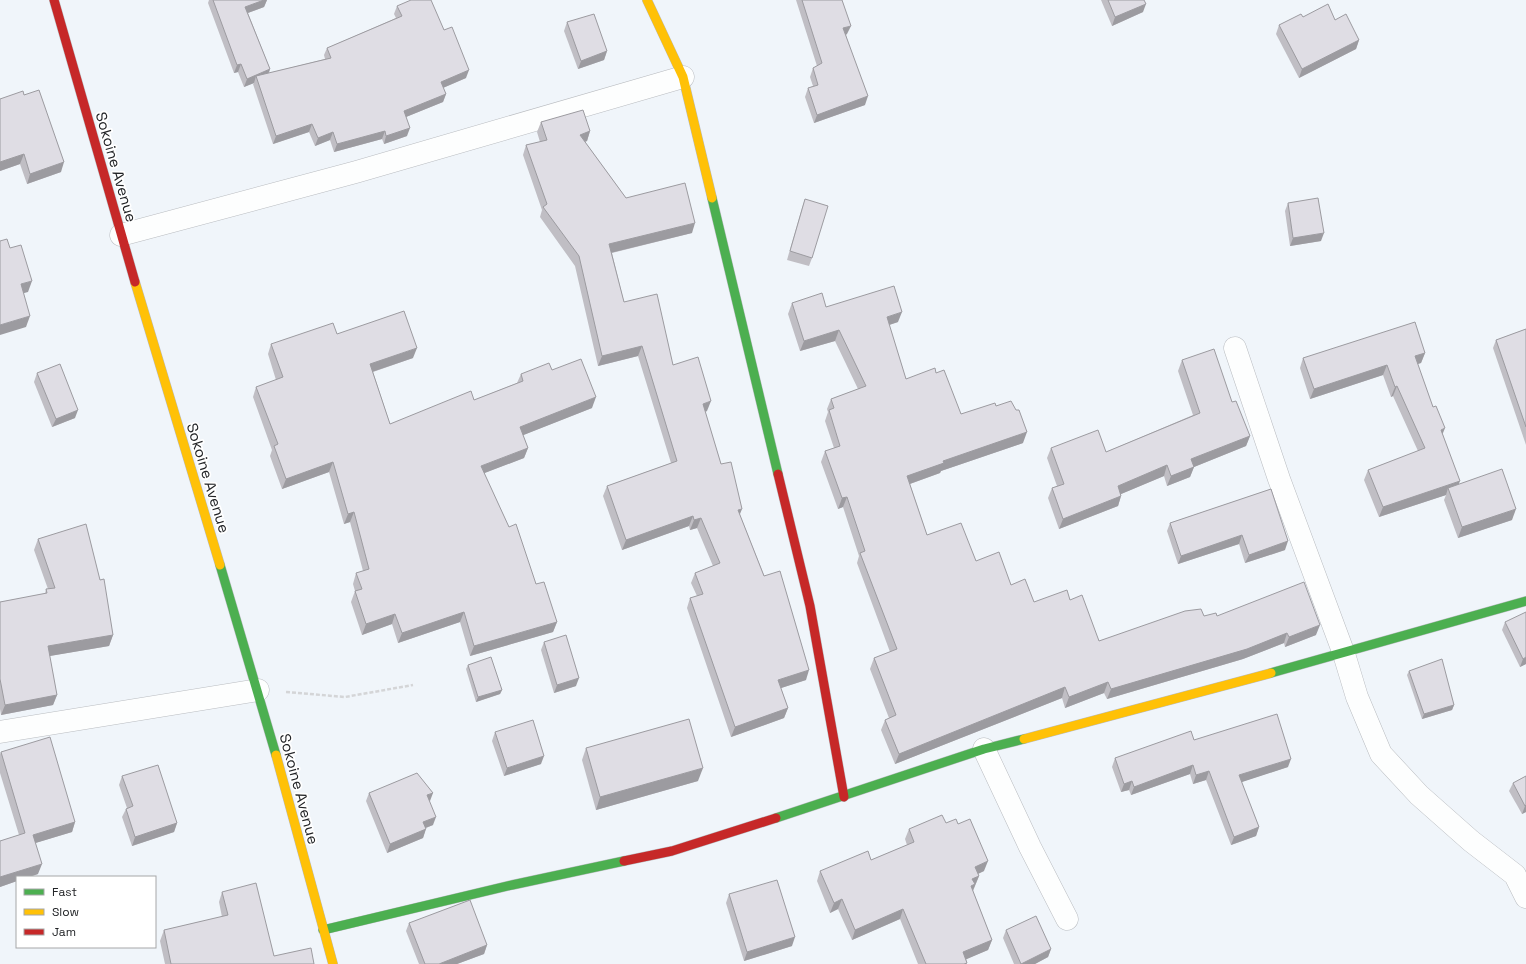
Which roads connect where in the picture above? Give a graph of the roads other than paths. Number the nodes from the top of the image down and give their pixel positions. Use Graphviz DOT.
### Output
graph roads {
  1 [pos="54,0"];
  2 [pos="647,0"];
  3 [pos="683,77"];
  4 [pos="121,235"];
  5 [pos="1235,348"];
  6 [pos="1526,601"];
  7 [pos="1344,654"];
  8 [pos="258,690"];
  9 [pos="0,732"];
  10 [pos="984,749"];
  11 [pos="844,797"];
  12 [pos="1521,874"];
  13 [pos="1526,897"];
  14 [pos="1067,919"];
  15 [pos="323,930"];
  16 [pos="333,964"];
  1 -- 4 [label="street, Sokoine Avenue"];
  2 -- 3 [label="street"];
  3 -- 4 [label="street"];
  3 -- 11 [label="street"];
  4 -- 8 [label="street, Sokoine Avenue"];
  5 -- 7 [label="street"];
  6 -- 7 [label="street"];
  7 -- 10 [label="street"];
  7 -- 12 [label="street"];
  8 -- 9 [label="street"];
  8 -- 15 [label="street, Sokoine Avenue"];
  10 -- 11 [label="street"];
  10 -- 14 [label="street"];
  11 -- 15 [label="street"];
  12 -- 13 [label="street"];
  15 -- 16 [label="street, Sokoine Avenue"];
}
